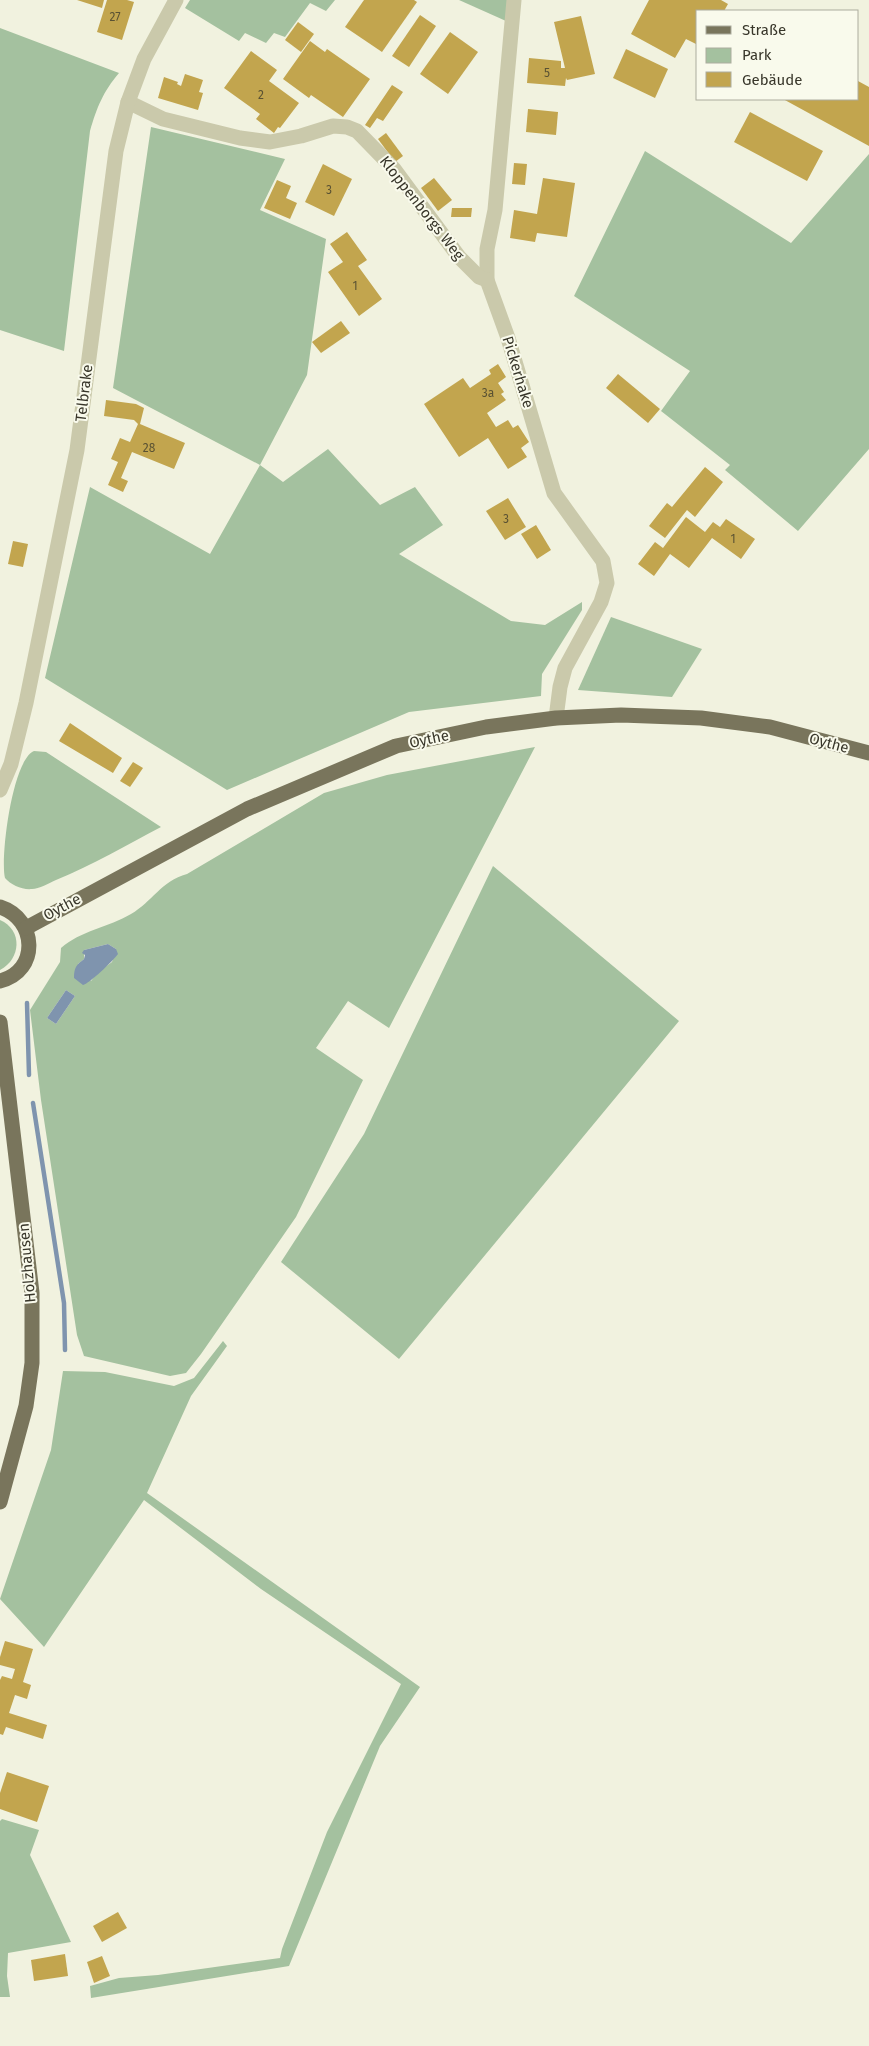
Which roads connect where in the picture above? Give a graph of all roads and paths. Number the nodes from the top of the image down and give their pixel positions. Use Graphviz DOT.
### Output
graph roads {
  1 [pos="176,0"];
  2 [pos="514,0"];
  3 [pos="128,102"];
  4 [pos="487,280"];
  5 [pos="556,718"];
  6 [pos="869,753"];
  7 [pos="0,790"];
  8 [pos="0,907"];
  9 [pos="26,928"];
  10 [pos="0,981"];
  11 [pos="0,1022"];
  12 [pos="0,1502"];
  1 -- 3 [label="street, Telbrake"];
  2 -- 4 [label="street, Pickerhake"];
  3 -- 4 [label="street, Kloppenborgs Weg"];
  3 -- 7 [label="street, Telbrake"];
  4 -- 5 [label="street, Pickerhake"];
  5 -- 6 [label="main road, Oythe"];
  5 -- 9 [label="main road, Oythe"];
  8 -- 9 [label="main road"];
  9 -- 10 [label="main road"];
  11 -- 12 [label="main road, Holzhausen"];
}
